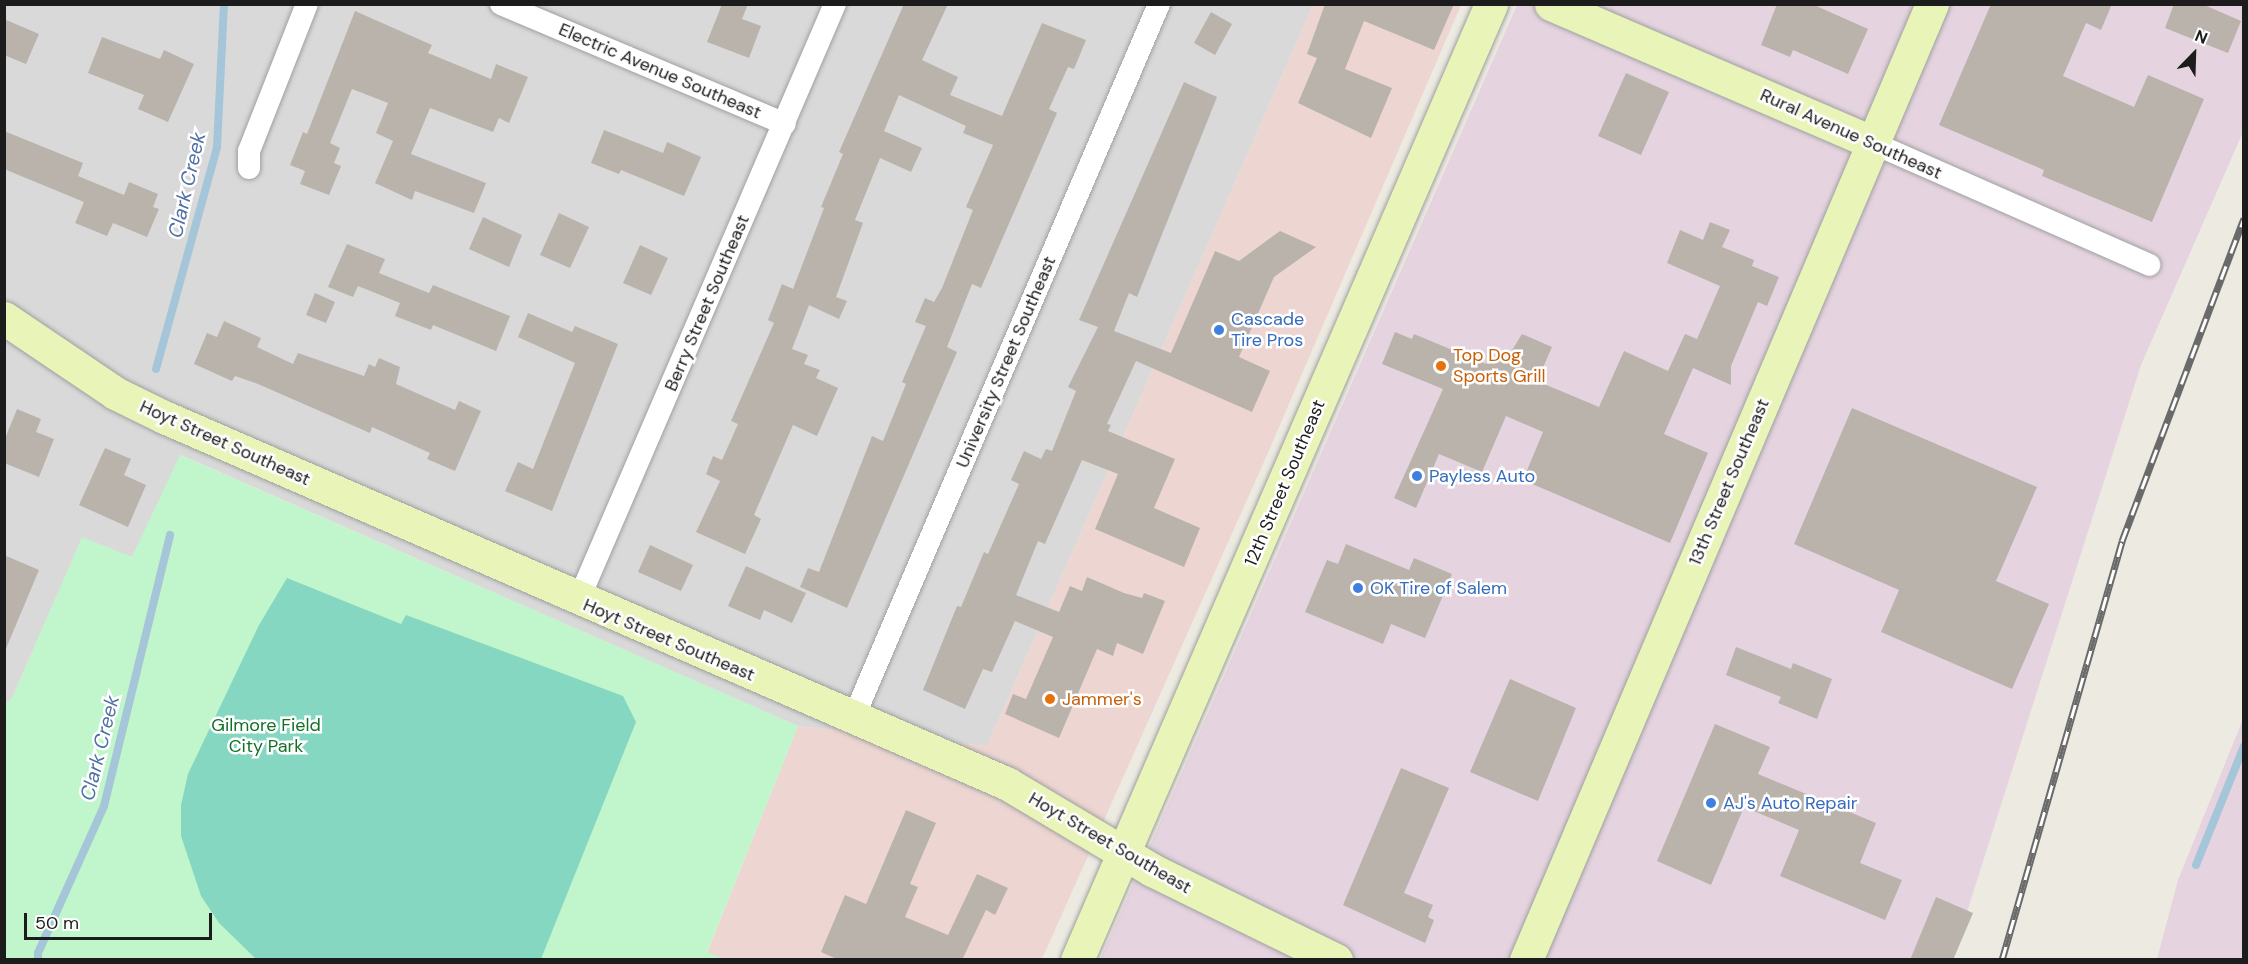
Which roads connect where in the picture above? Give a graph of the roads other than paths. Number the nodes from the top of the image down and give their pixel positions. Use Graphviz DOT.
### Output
graph roads {
  1 [pos="307,4"];
  2 [pos="501,4"];
  3 [pos="835,4"];
  4 [pos="1159,4"];
  5 [pos="1491,4"];
  6 [pos="1551,4"];
  7 [pos="1932,4"];
  8 [pos="785,124"];
  9 [pos="1873,143"];
  10 [pos="249,168"];
  11 [pos="2149,265"];
  12 [pos="4,318"];
  13 [pos="578,601"];
  14 [pos="853,719"];
  15 [pos="1125,854"];
  16 [pos="1077,960"];
  17 [pos="1336,960"];
  18 [pos="1526,960"];
  1 -- 10 [label="street"];
  2 -- 8 [label="street, Electric Avenue Southeast"];
  3 -- 8 [label="street, Berry Street Southeast"];
  4 -- 14 [label="street, University Street Southeast"];
  5 -- 15 [label="main road, 12th Street Southeast"];
  6 -- 9 [label="main road, Rural Avenue Southeast"];
  7 -- 9 [label="main road, 13th Street Southeast"];
  8 -- 13 [label="street, Berry Street Southeast"];
  9 -- 11 [label="street, Rural Avenue Southeast"];
  9 -- 18 [label="main road, 13th Street Southeast"];
  12 -- 13 [label="main road, Hoyt Street Southeast"];
  13 -- 14 [label="main road, Hoyt Street Southeast"];
  14 -- 15 [label="main road, Hoyt Street Southeast"];
  15 -- 16 [label="main road, 12th Street Southeast"];
  15 -- 17 [label="main road, Hoyt Street Southeast"];
}
